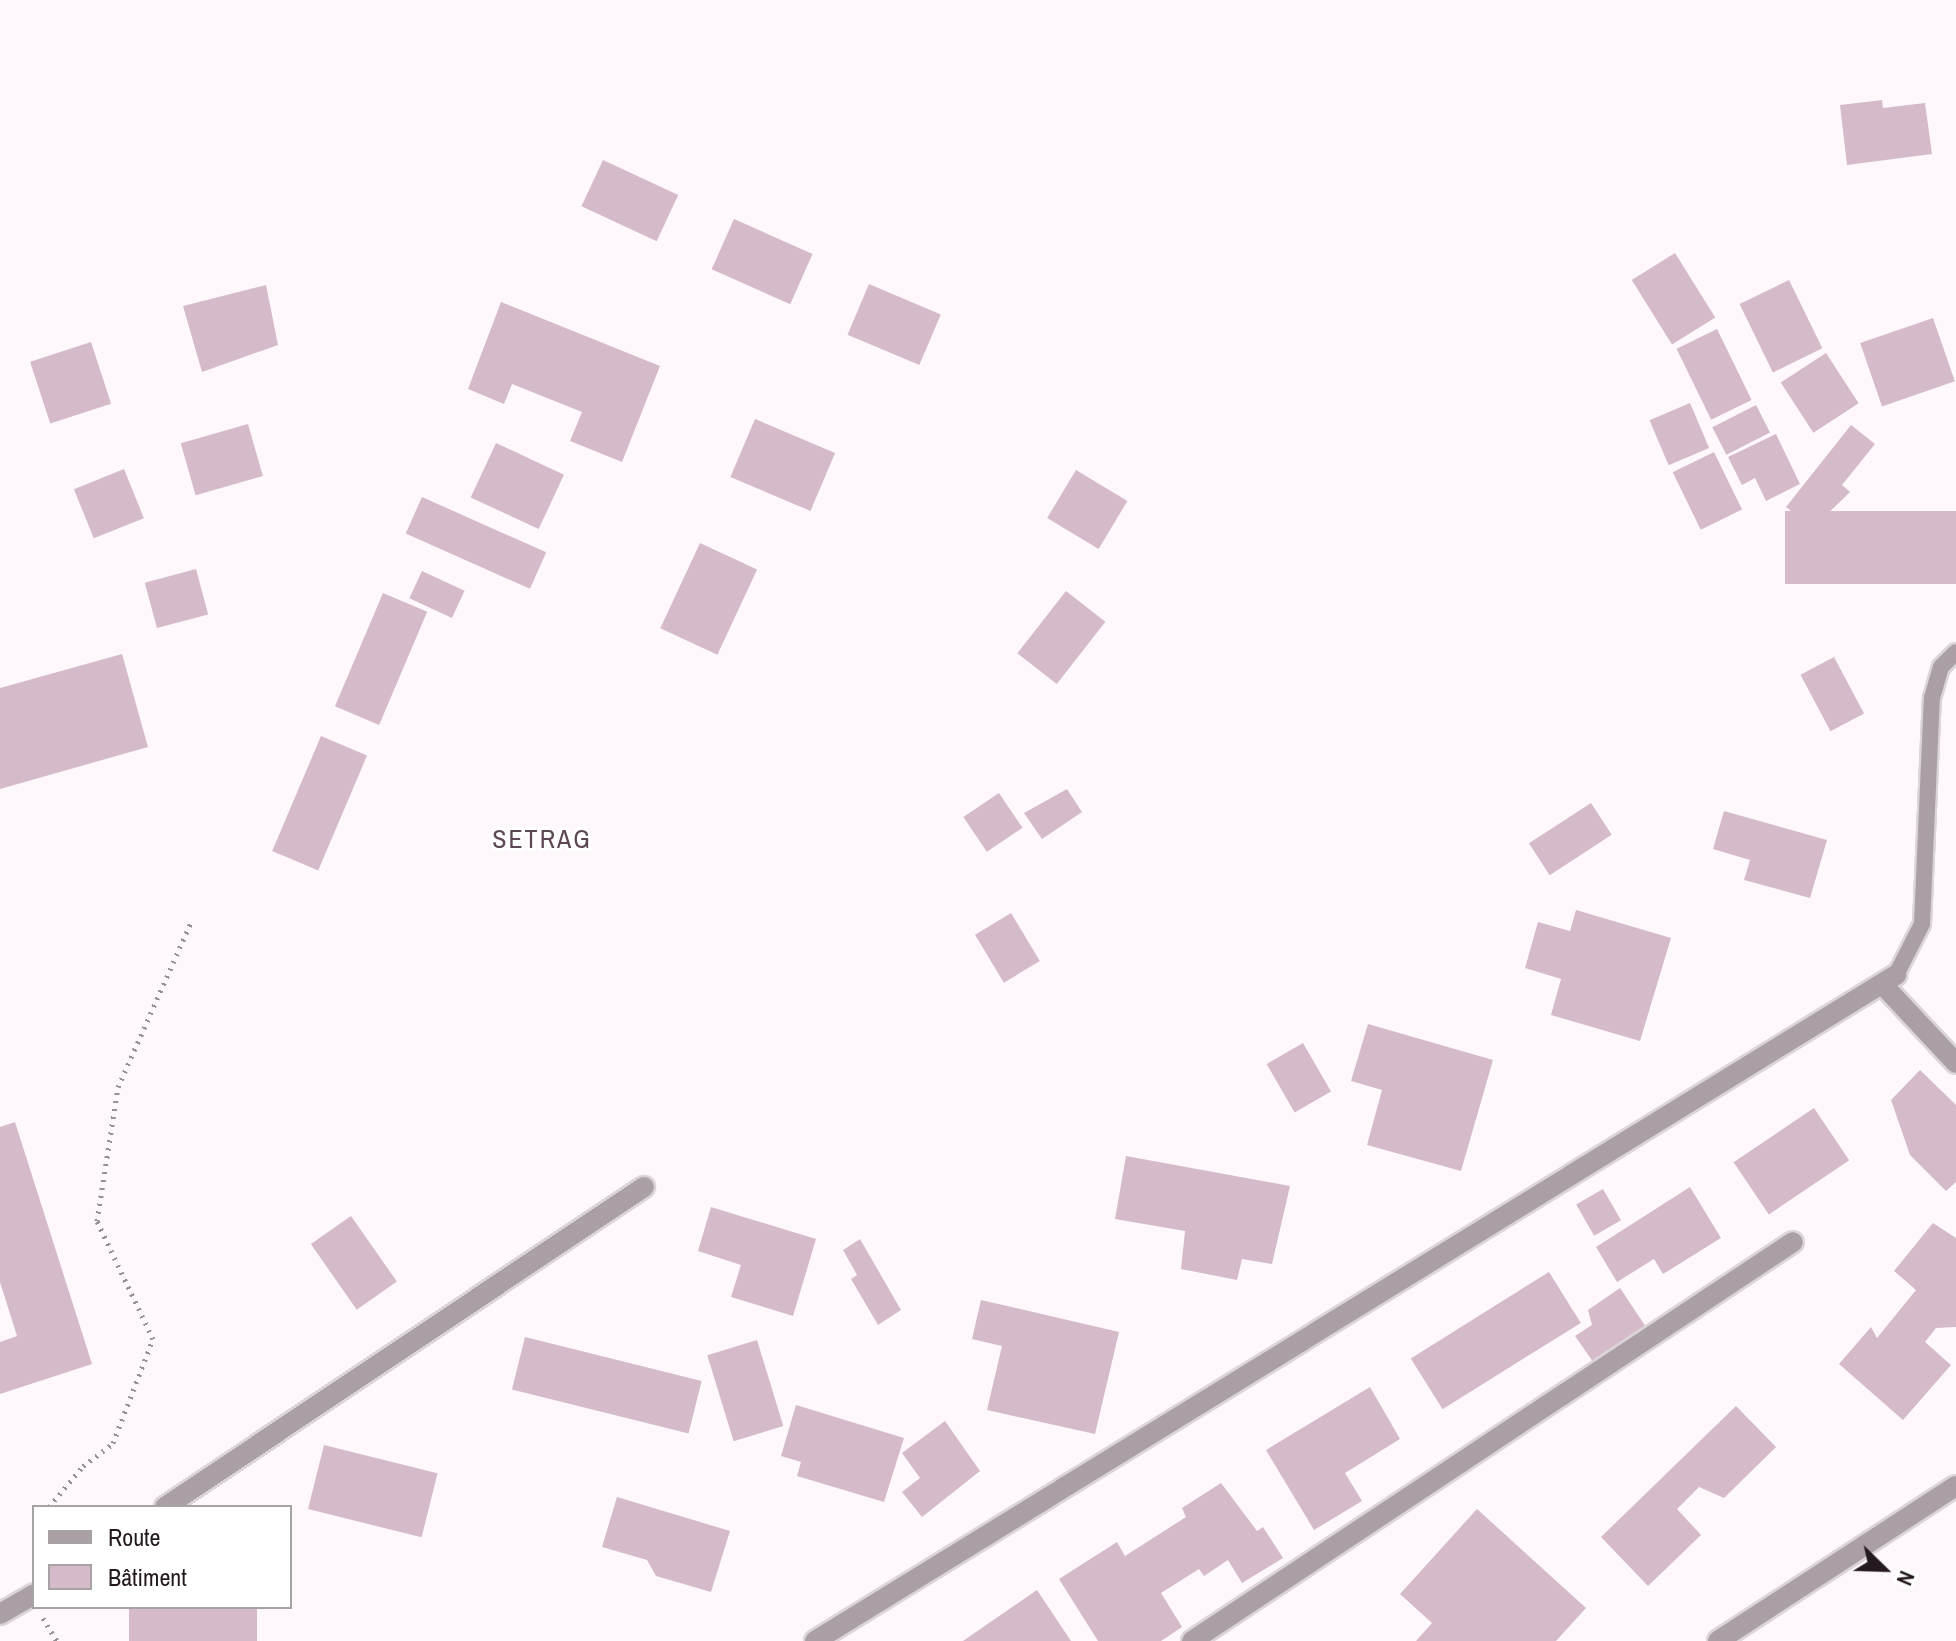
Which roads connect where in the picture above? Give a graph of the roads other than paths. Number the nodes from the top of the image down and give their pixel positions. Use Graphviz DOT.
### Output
graph roads {
  1 [pos="1956,652"];
  2 [pos="1890,980"];
  3 [pos="1956,1063"];
  4 [pos="644,1187"];
  5 [pos="1793,1242"];
  6 [pos="1956,1486"];
  7 [pos="168,1505"];
  8 [pos="32,1595"];
  9 [pos="0,1614"];
  10 [pos="815,1641"];
  11 [pos="1192,1641"];
  12 [pos="1718,1641"];
  1 -- 2 [label="lane"];
  2 -- 3 [label="street"];
  2 -- 10 [label="street"];
  4 -- 7 [label="street"];
  5 -- 11 [label="street"];
  6 -- 12 [label="street"];
  8 -- 9 [label="street"];
}
